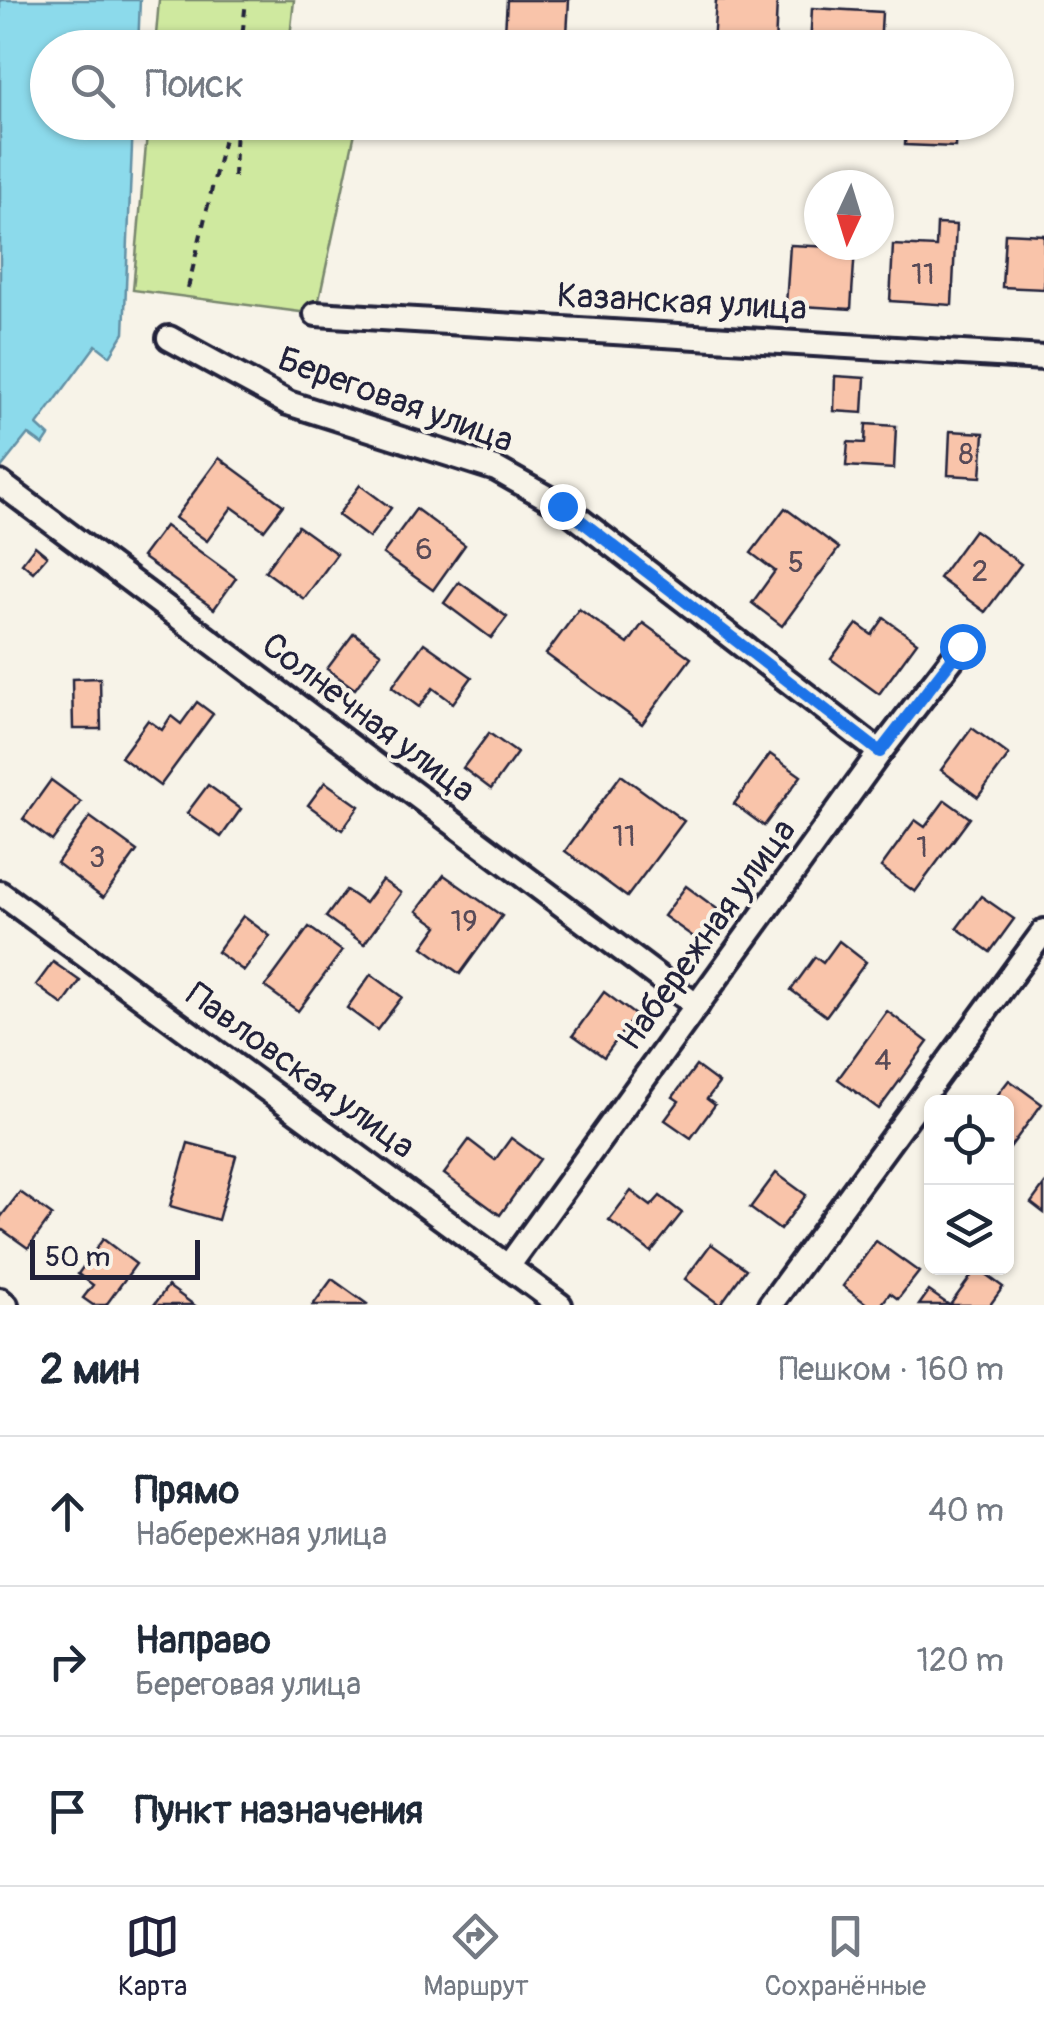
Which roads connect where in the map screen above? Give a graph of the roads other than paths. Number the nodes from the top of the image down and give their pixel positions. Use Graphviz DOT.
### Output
graph roads {
  1 [pos="316,314"];
  2 [pos="169,338"];
  3 [pos="1044,358"];
  4 [pos="0,483"];
  5 [pos="962,646"];
  6 [pos="880,752"];
  7 [pos="0,892"];
  8 [pos="1044,931"];
  9 [pos="696,1006"];
  10 [pos="509,1266"];
  11 [pos="0,1300"];
  12 [pos="6,1305"];
  13 [pos="560,1305"];
  14 [pos="770,1305"];
  1 -- 3 [label="street, Казанская улица"];
  2 -- 6 [label="street, Береговая улица"];
  4 -- 9 [label="street, Солнечная улица"];
  5 -- 6 [label="street, Набережная улица"];
  6 -- 9 [label="street, Набережная улица"];
  7 -- 10 [label="street, Павловская улица"];
  8 -- 14 [label="street"];
  9 -- 10 [label="street, Набережная улица"];
  10 -- 13 [label="street, Павловская улица"];
  11 -- 12 [label="street"];
}
